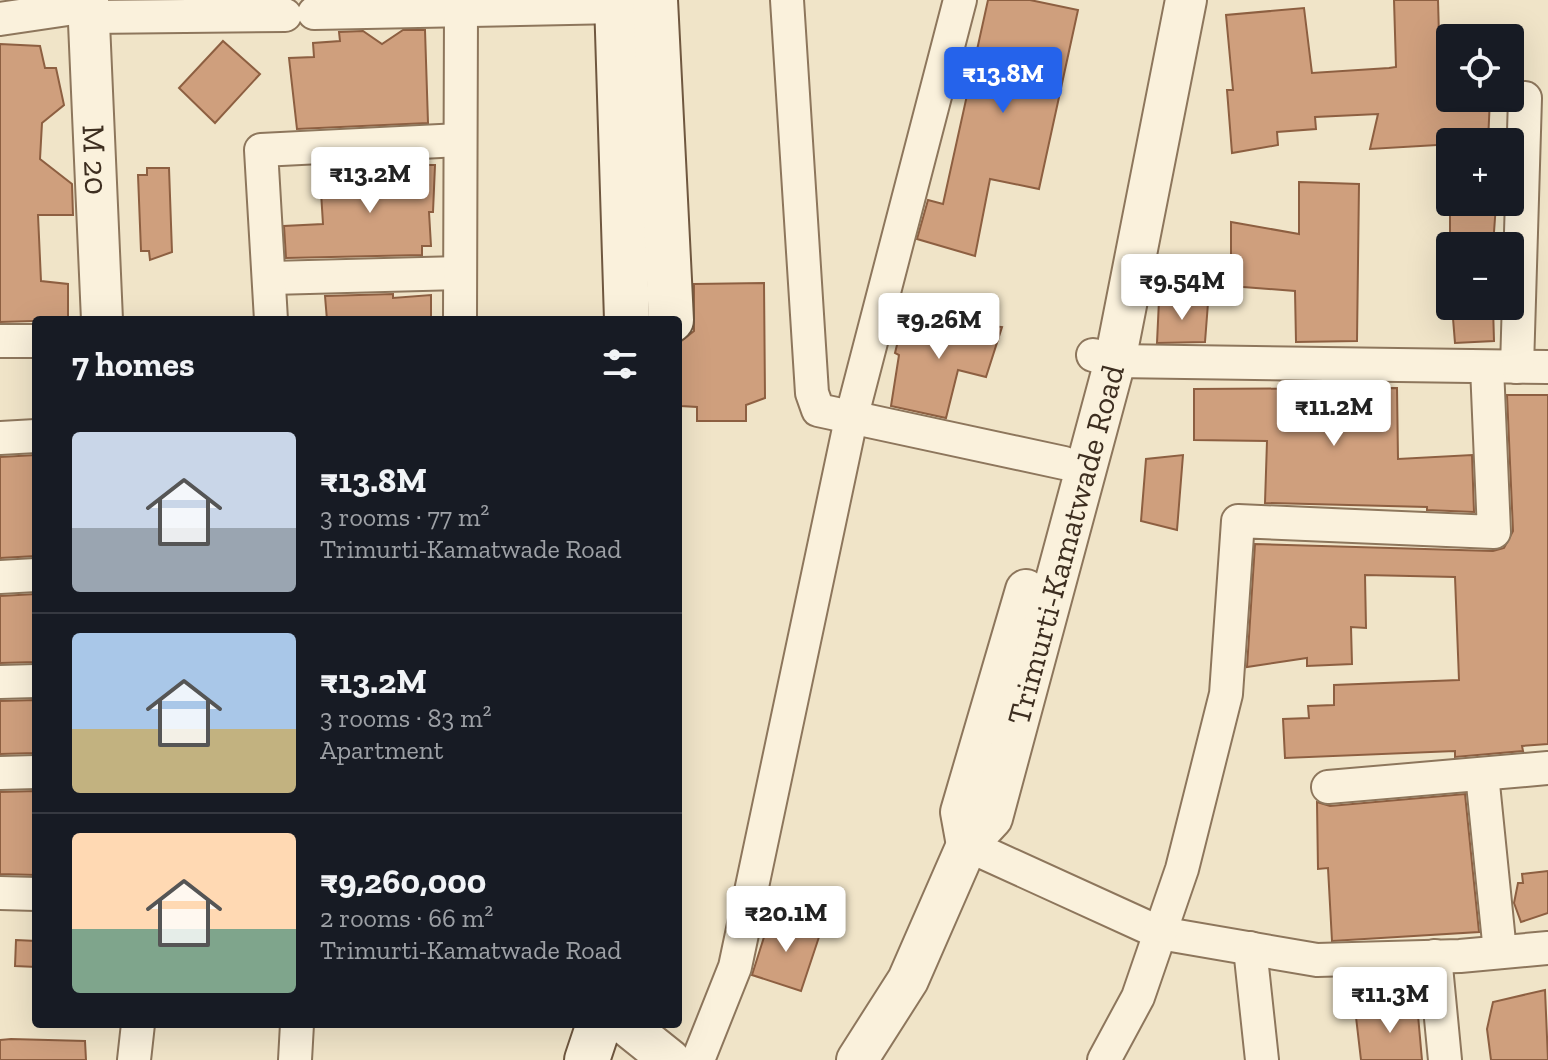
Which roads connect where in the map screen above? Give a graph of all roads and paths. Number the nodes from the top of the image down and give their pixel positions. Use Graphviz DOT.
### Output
graph roads {
  1 [pos="787,0"];
  2 [pos="960,0"];
  3 [pos="1160,0"];
  4 [pos="1186,0"];
  5 [pos="630,2"];
  6 [pos="89,8"];
  7 [pos="461,10"];
  8 [pos="0,19"];
  9 [pos="1525,98"];
  10 [pos="460,140"];
  11 [pos="460,273"];
  12 [pos="271,278"];
  13 [pos="102,316"];
  14 [pos="271,316"];
  15 [pos="460,316"];
  16 [pos="627,316"];
  17 [pos="670,316"];
  18 [pos="0,341"];
  19 [pos="32,341"];
  20 [pos="1104,358"];
  21 [pos="1518,367"];
  22 [pos="851,419"];
  23 [pos="32,436"];
  24 [pos="0,438"];
  25 [pos="1064,463"];
  26 [pos="32,575"];
  27 [pos="0,577"];
  28 [pos="32,681"];
  29 [pos="0,682"];
  30 [pos="1548,768"];
  31 [pos="32,772"];
  32 [pos="0,773"];
  33 [pos="1482,774"];
  34 [pos="1328,787"];
  35 [pos="967,845"];
  36 [pos="0,893"];
  37 [pos="32,894"];
  38 [pos="1160,933"];
  39 [pos="1250,948"];
  40 [pos="1548,948"];
  41 [pos="1500,952"];
  42 [pos="1435,956"];
  43 [pos="138,1028"];
  44 [pos="297,1028"];
  45 [pos="598,1028"];
  46 [pos="630,1028"];
  47 [pos="1117,1051"];
  48 [pos="134,1060"];
  49 [pos="295,1060"];
  50 [pos="587,1060"];
  51 [pos="670,1060"];
  52 [pos="698,1060"];
  53 [pos="857,1060"];
  54 [pos="1262,1060"];
  55 [pos="1445,1060"];
  1 -- 22 [label="street"];
  2 -- 22 [label="street"];
  3 -- 20 [label="street, Trimurti-Kamatwade Road"];
  4 -- 20 [label="street, Trimurti-Kamatwade Road"];
  5 -- 7 [label="street"];
  5 -- 16 [label="main road"];
  5 -- 17 [label="main road"];
  6 -- 7 [label="street"];
  6 -- 8 [label="street"];
  6 -- 13 [label="street, M 20"];
  7 -- 10 [label="street"];
  9 -- 21 [label="street"];
  10 -- 11 [label="street"];
  10 -- 12 [label="street"];
  11 -- 12 [label="street"];
  11 -- 15 [label="street"];
  12 -- 14 [label="street"];
  18 -- 19 [label="street"];
  20 -- 21 [label="street"];
  20 -- 25 [label="street, Trimurti-Kamatwade Road"];
  20 -- 35 [label="street, Trimurti-Kamatwade Road"];
  21 -- 38 [label="street"];
  22 -- 25 [label="street"];
  22 -- 52 [label="street"];
  23 -- 24 [label="street"];
  25 -- 35 [label="street, Trimurti-Kamatwade Road"];
  26 -- 27 [label="street"];
  28 -- 29 [label="street"];
  30 -- 33 [label="street"];
  31 -- 32 [label="street"];
  33 -- 34 [label="street"];
  33 -- 41 [label="street"];
  35 -- 38 [label="street"];
  35 -- 53 [label="street, Trimurti-Kamatwade Road"];
  36 -- 37 [label="street"];
  38 -- 39 [label="street"];
  38 -- 47 [label="street"];
  39 -- 42 [label="street"];
  39 -- 54 [label="street"];
  40 -- 41 [label="street"];
  41 -- 42 [label="street"];
  42 -- 55 [label="street"];
  43 -- 48 [label="street"];
  44 -- 49 [label="street"];
  45 -- 50 [label="main road"];
  46 -- 51 [label="street"];
}
